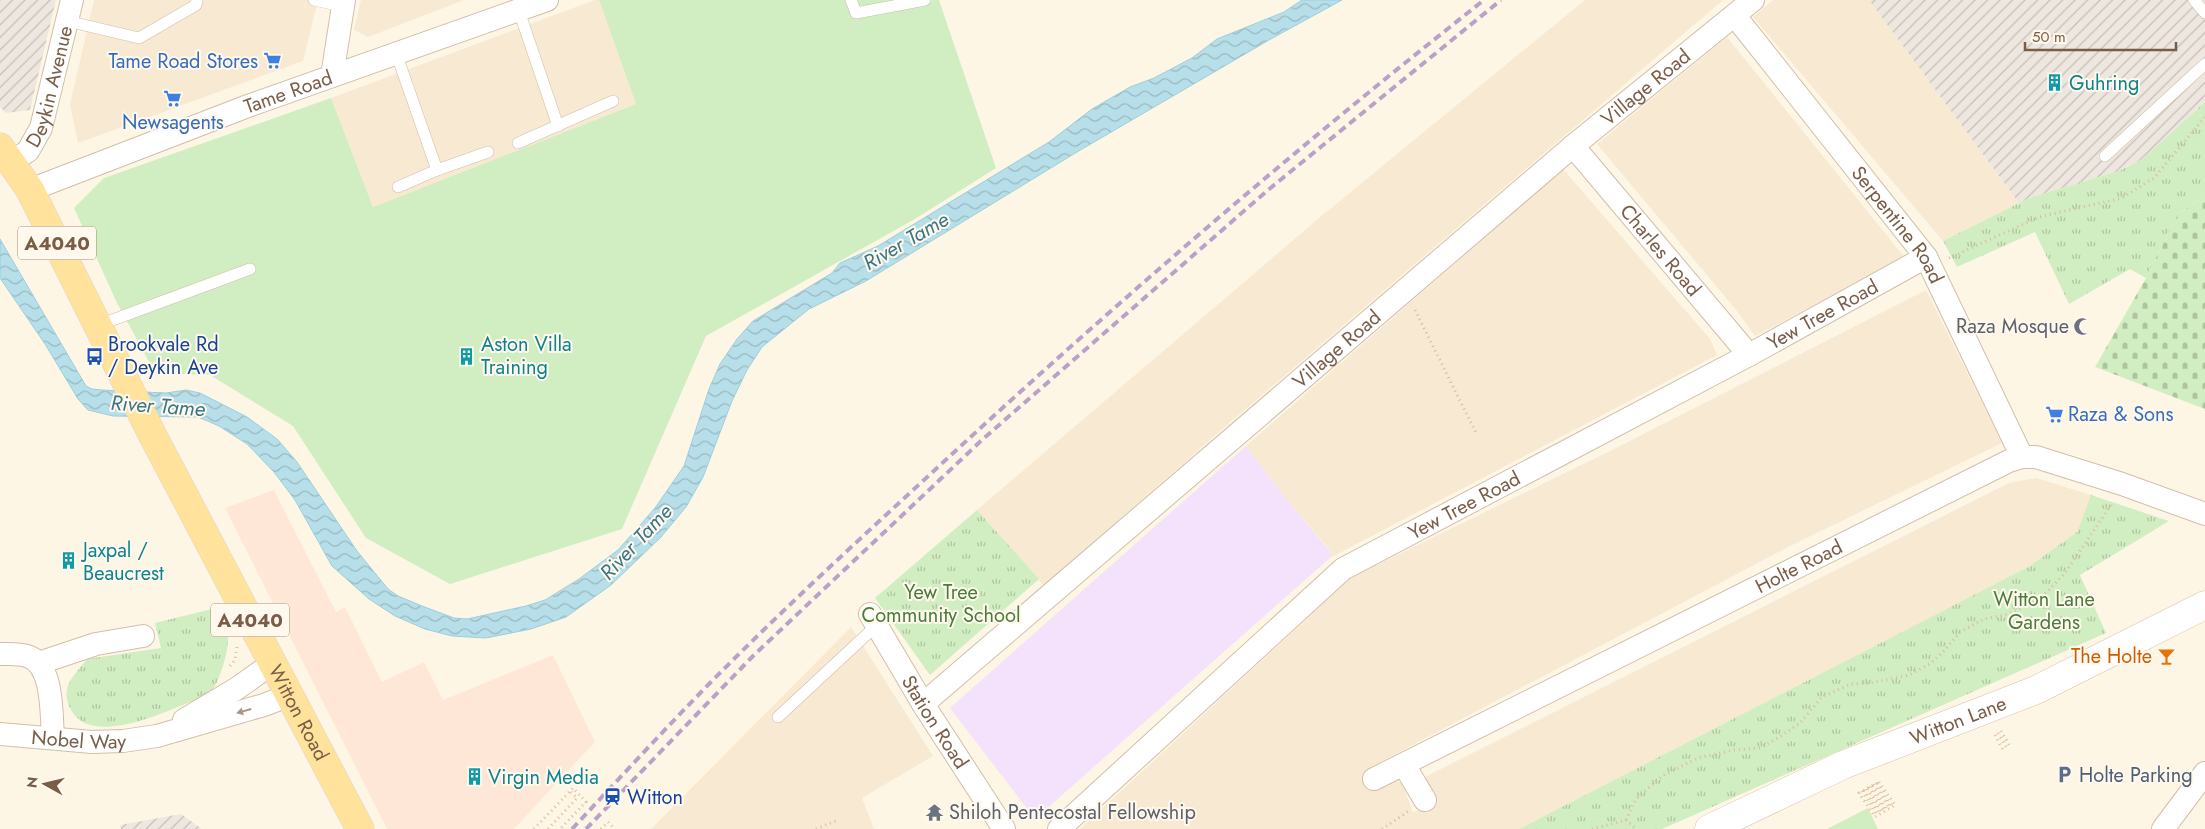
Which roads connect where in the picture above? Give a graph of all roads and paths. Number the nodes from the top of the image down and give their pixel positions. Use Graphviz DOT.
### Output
graph roads {
  1 [pos="197,0"];
  2 [pos="314,0"];
  3 [pos="547,0"];
  4 [pos="851,0"];
  5 [pos="925,0"];
  6 [pos="1753,0"];
  7 [pos="2194,0"];
  8 [pos="343,3"];
  9 [pos="69,10"];
  10 [pos="519,11"];
  11 [pos="2205,13"];
  12 [pos="1735,16"];
  13 [pos="396,53"];
  14 [pos="2205,64"];
  15 [pos="332,76"];
  16 [pos="613,101"];
  17 [pos="2205,117"];
  18 [pos="558,126"];
  19 [pos="518,143"];
  20 [pos="1573,146"];
  21 [pos="488,152"];
  22 [pos="6,155"];
  23 [pos="2105,156"];
  24 [pos="437,170"];
  25 [pos="398,187"];
  26 [pos="30,190"];
  27 [pos="1928,261"];
  28 [pos="250,269"];
  29 [pos="1404,292"];
  30 [pos="104,334"];
  31 [pos="1749,356"];
  32 [pos="1477,435"];
  33 [pos="2022,457"];
  34 [pos="2122,484"];
  35 [pos="2205,514"];
  36 [pos="2205,605"];
  37 [pos="874,620"];
  38 [pos="143,636"];
  39 [pos="0,654"];
  40 [pos="39,663"];
  41 [pos="273,663"];
  42 [pos="290,695"];
  43 [pos="923,704"];
  44 [pos="778,717"];
  45 [pos="0,734"];
  46 [pos="157,736"];
  47 [pos="53,737"];
  48 [pos="2008,750"];
  49 [pos="1404,765"];
  50 [pos="2205,773"];
  51 [pos="1374,779"];
  52 [pos="1869,787"];
  53 [pos="570,791"];
  54 [pos="1425,800"];
  55 [pos="1885,811"];
  56 [pos="838,820"];
  57 [pos="1626,820"];
  58 [pos="1615,822"];
  59 [pos="360,829"];
  60 [pos="534,829"];
  61 [pos="548,829"];
  62 [pos="560,829"];
  63 [pos="600,829"];
  64 [pos="616,829"];
  65 [pos="816,829"];
  66 [pos="1004,829"];
  67 [pos="1059,829"];
  68 [pos="1382,829"];
  69 [pos="1592,829"];
  70 [pos="1613,829"];
  71 [pos="1636,829"];
  72 [pos="1709,829"];
  73 [pos="2163,829"];
  1 -- 9 [label="lane"];
  2 -- 8 [label="lane"];
  3 -- 10 [label="street, Tame Road"];
  4 -- 5 [label="lane"];
  6 -- 12 [label="street, Village Road"];
  7 -- 11 [label="lane"];
  8 -- 15 [label="street"];
  9 -- 22 [label="street, Deykin Avenue"];
  10 -- 13 [label="street, Tame Road"];
  10 -- 18 [label="lane"];
  12 -- 20 [label="street, Village Road"];
  12 -- 27 [label="street, Serpentine Road"];
  13 -- 15 [label="street, Tame Road"];
  13 -- 24 [label="lane"];
  14 -- 23 [label="lane"];
  15 -- 26 [label="street, Tame Road"];
  16 -- 18 [label="lane"];
  17 -- 27 [label="path"];
  18 -- 19 [label="lane"];
  20 -- 29 [label="street, Village Road"];
  20 -- 31 [label="street, Charles Road"];
  21 -- 24 [label="lane"];
  22 -- 26 [label="main road, A4040"];
  24 -- 25 [label="lane"];
  26 -- 30 [label="main road, A4040"];
  27 -- 31 [label="street, Yew Tree Road"];
  27 -- 33 [label="street, Serpentine Road"];
  28 -- 30 [label="lane"];
  29 -- 32 [label="path"];
  29 -- 43 [label="street, Village Road"];
  30 -- 41 [label="main road, Witton Road / A4040"];
  31 -- 67 [label="street, Yew Tree Road"];
  33 -- 34 [label="street, Holte Road"];
  33 -- 49 [label="street, Holte Road"];
  34 -- 35 [label="street, Holte Road"];
  34 -- 57 [label="path"];
  36 -- 72 [label="main road, Witton Lane"];
  37 -- 43 [label="street, Station Road"];
  37 -- 44 [label="lane"];
  38 -- 40 [label="street"];
  39 -- 40 [label="street"];
  40 -- 47 [label="street"];
  41 -- 42 [label="main road, Witton Road / A4040"];
  41 -- 46 [label="street, Nobel Way"];
  42 -- 46 [label="street, Nobel Way, one-way"];
  42 -- 59 [label="main road, Witton Road / A4040"];
  43 -- 66 [label="street, Station Road"];
  45 -- 47 [label="street, Nobel Way"];
  46 -- 47 [label="street, Nobel Way"];
  48 -- 48 [label="path"];
  49 -- 51 [label="street, Holte Road"];
  49 -- 54 [label="street"];
  50 -- 73 [label="street"];
  52 -- 55 [label="path"];
  52 -- 55 [label="path"];
  52 -- 55 [label="path"];
  53 -- 60 [label="path"];
  53 -- 61 [label="path"];
  53 -- 62 [label="path"];
  54 -- 68 [label="path"];
  56 -- 65 [label="path"];
  57 -- 58 [label="path"];
  57 -- 71 [label="path"];
  58 -- 69 [label="path"];
  58 -- 70 [label="path"];
  63 -- 64 [label="path"];
}
